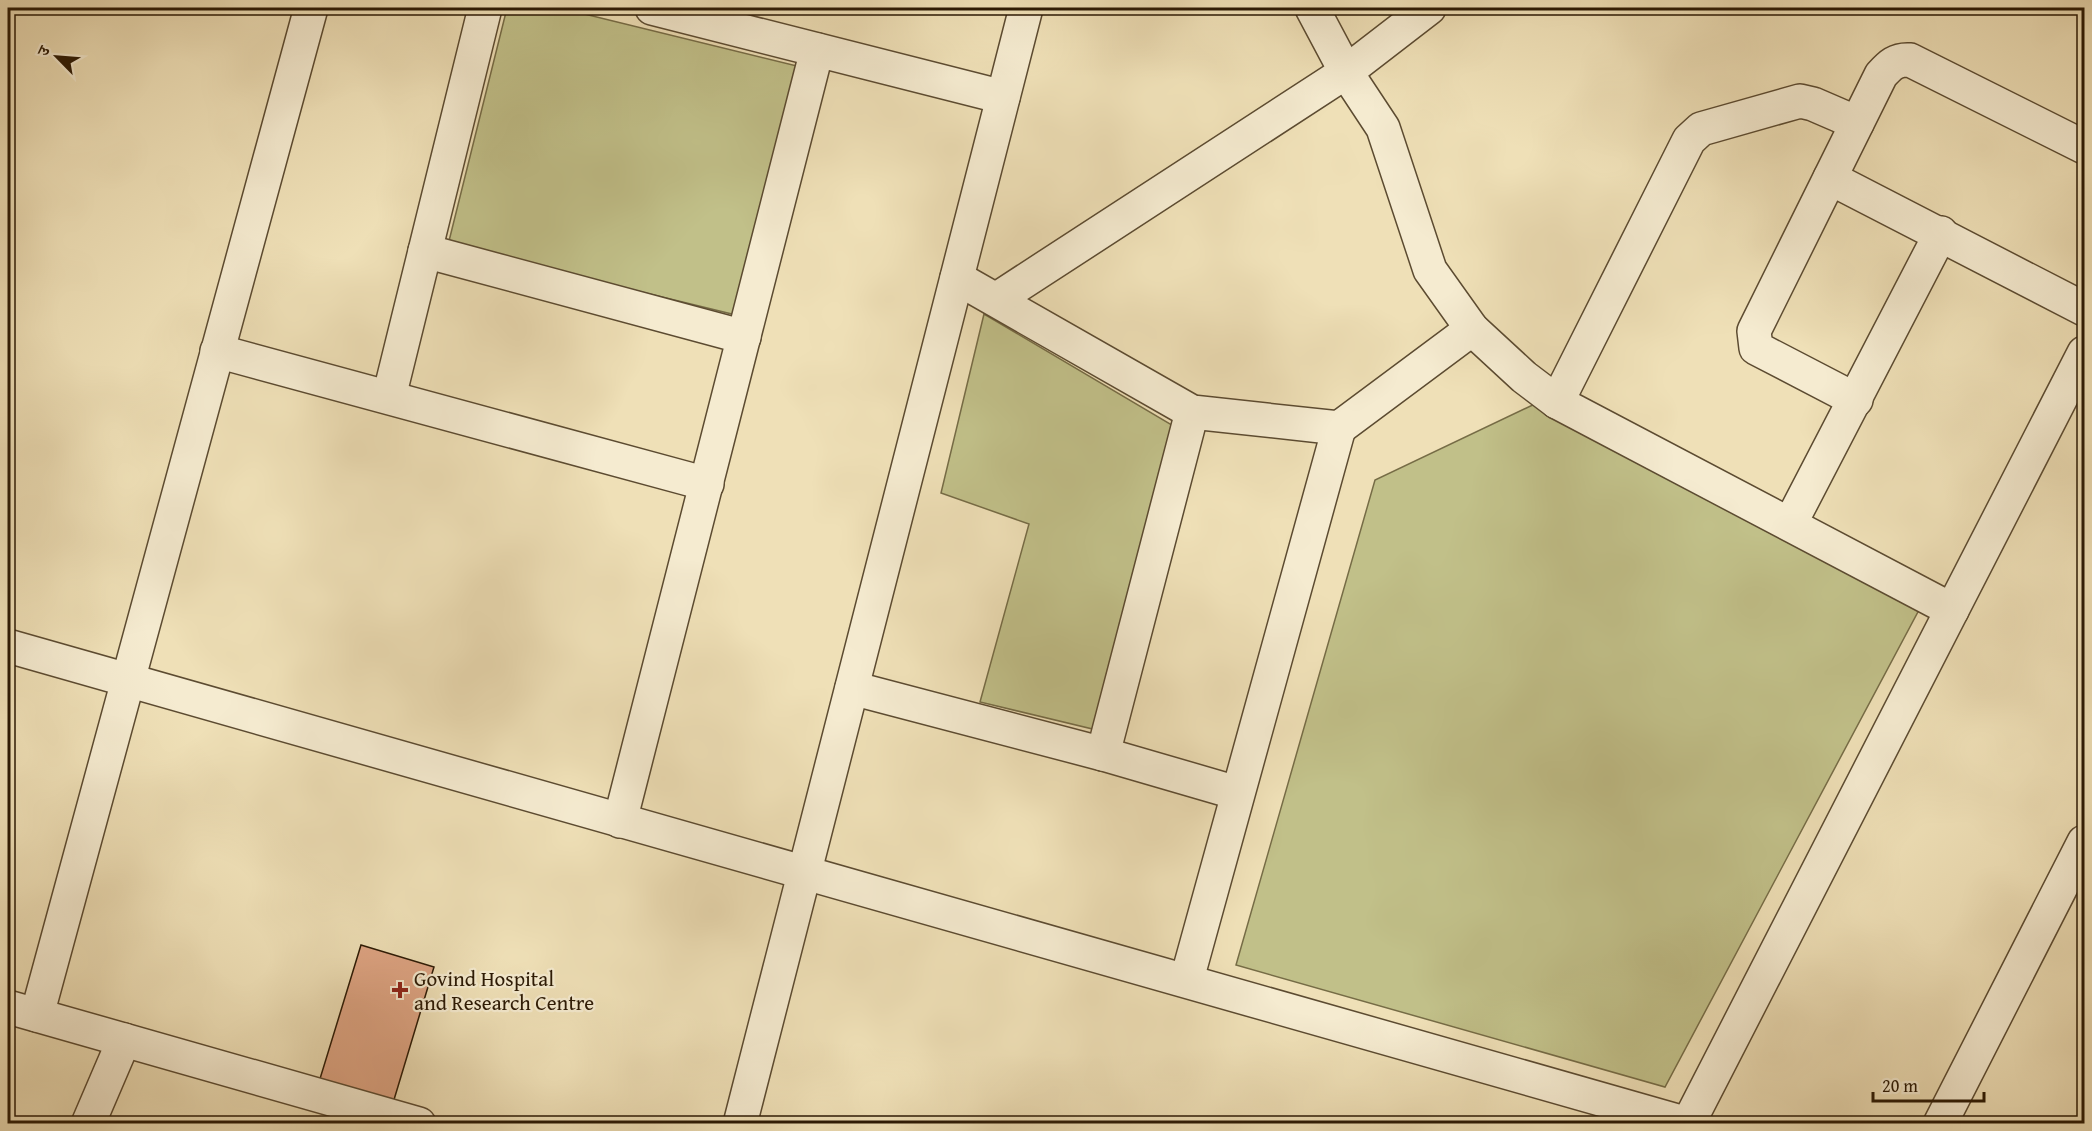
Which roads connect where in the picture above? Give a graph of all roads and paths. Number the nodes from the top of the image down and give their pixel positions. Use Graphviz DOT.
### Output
graph roads {
  1 [pos="310,8"];
  2 [pos="485,8"];
  3 [pos="652,8"];
  4 [pos="1026,8"];
  5 [pos="1312,8"];
  6 [pos="1429,8"];
  7 [pos="817,50"];
  8 [pos="1346,72"];
  9 [pos="1004,97"];
  10 [pos="1857,123"];
  11 [pos="2085,147"];
  12 [pos="1830,178"];
  13 [pos="1941,233"];
  14 [pos="425,251"];
  15 [pos="957,278"];
  16 [pos="997,299"];
  17 [pos="2085,309"];
  18 [pos="1472,330"];
  19 [pos="744,337"];
  20 [pos="217,351"];
  21 [pos="2080,374"];
  22 [pos="389,398"];
  23 [pos="1856,400"];
  24 [pos="1557,402"];
  25 [pos="1192,412"];
  26 [pos="1339,428"];
  27 [pos="707,484"];
  28 [pos="1790,524"];
  29 [pos="1952,610"];
  30 [pos="8,646"];
  31 [pos="127,680"];
  32 [pos="852,688"];
  33 [pos="1104,754"];
  34 [pos="1237,793"];
  35 [pos="620,821"];
  36 [pos="2085,842"];
  37 [pos="804,873"];
  38 [pos="1187,979"];
  39 [pos="22,1011"];
  40 [pos="124,1040"];
  41 [pos="88,1124"];
  42 [pos="419,1124"];
  43 [pos="740,1124"];
  44 [pos="1688,1124"];
  45 [pos="1940,1124"];
  1 -- 20 [label="street"];
  2 -- 14 [label="street"];
  3 -- 7 [label="street"];
  4 -- 9 [label="street"];
  5 -- 8 [label="street"];
  6 -- 8 [label="street"];
  7 -- 9 [label="street"];
  7 -- 19 [label="street"];
  8 -- 16 [label="street"];
  8 -- 18 [label="street"];
  9 -- 15 [label="street"];
  10 -- 11 [label="street"];
  10 -- 12 [label="street"];
  10 -- 24 [label="street"];
  12 -- 13 [label="street"];
  12 -- 23 [label="street"];
  13 -- 17 [label="street"];
  13 -- 23 [label="street"];
  14 -- 19 [label="street"];
  14 -- 22 [label="street"];
  15 -- 16 [label="street"];
  15 -- 32 [label="street"];
  16 -- 25 [label="street"];
  18 -- 24 [label="street"];
  18 -- 26 [label="street"];
  19 -- 27 [label="street"];
  20 -- 22 [label="street"];
  20 -- 31 [label="street"];
  21 -- 29 [label="street"];
  22 -- 27 [label="street"];
  23 -- 28 [label="street"];
  24 -- 28 [label="street"];
  25 -- 26 [label="street"];
  25 -- 33 [label="street"];
  26 -- 34 [label="street"];
  27 -- 35 [label="street"];
  28 -- 29 [label="street"];
  29 -- 44 [label="street"];
  30 -- 31 [label="street"];
  31 -- 35 [label="street"];
  31 -- 39 [label="street"];
  32 -- 33 [label="street"];
  32 -- 37 [label="street"];
  33 -- 34 [label="street"];
  34 -- 38 [label="street"];
  35 -- 37 [label="street"];
  36 -- 45 [label="street"];
  37 -- 38 [label="street"];
  37 -- 43 [label="street"];
  38 -- 44 [label="street"];
  39 -- 40 [label="street"];
  40 -- 41 [label="street"];
  40 -- 42 [label="street"];
}
